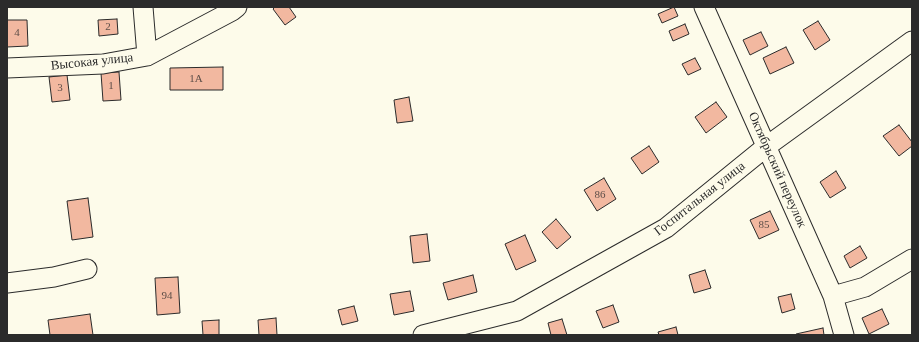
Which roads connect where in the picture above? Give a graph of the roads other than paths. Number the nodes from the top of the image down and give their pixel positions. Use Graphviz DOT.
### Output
graph roads {
  1 [pos="143,7"];
  2 [pos="237,7"];
  3 [pos="704,7"];
  4 [pos="912,41"];
  5 [pos="147,56"];
  6 [pos="7,68"];
  7 [pos="767,146"];
  8 [pos="912,259"];
  9 [pos="87,269"];
  10 [pos="7,283"];
  11 [pos="833,296"];
  12 [pos="423,335"];
  13 [pos="844,335"];
  1 -- 5 [label="street"];
  2 -- 5 [label="street, Высокая улица"];
  3 -- 7 [label="street, Октябрьский переулок"];
  4 -- 7 [label="street, Госпитальная улица"];
  5 -- 6 [label="street, Высокая улица"];
  7 -- 11 [label="street, Октябрьский переулок"];
  7 -- 12 [label="street, Госпитальная улица"];
  8 -- 11 [label="street"];
  9 -- 10 [label="street"];
  11 -- 13 [label="street, Октябрьский переулок"];
}
